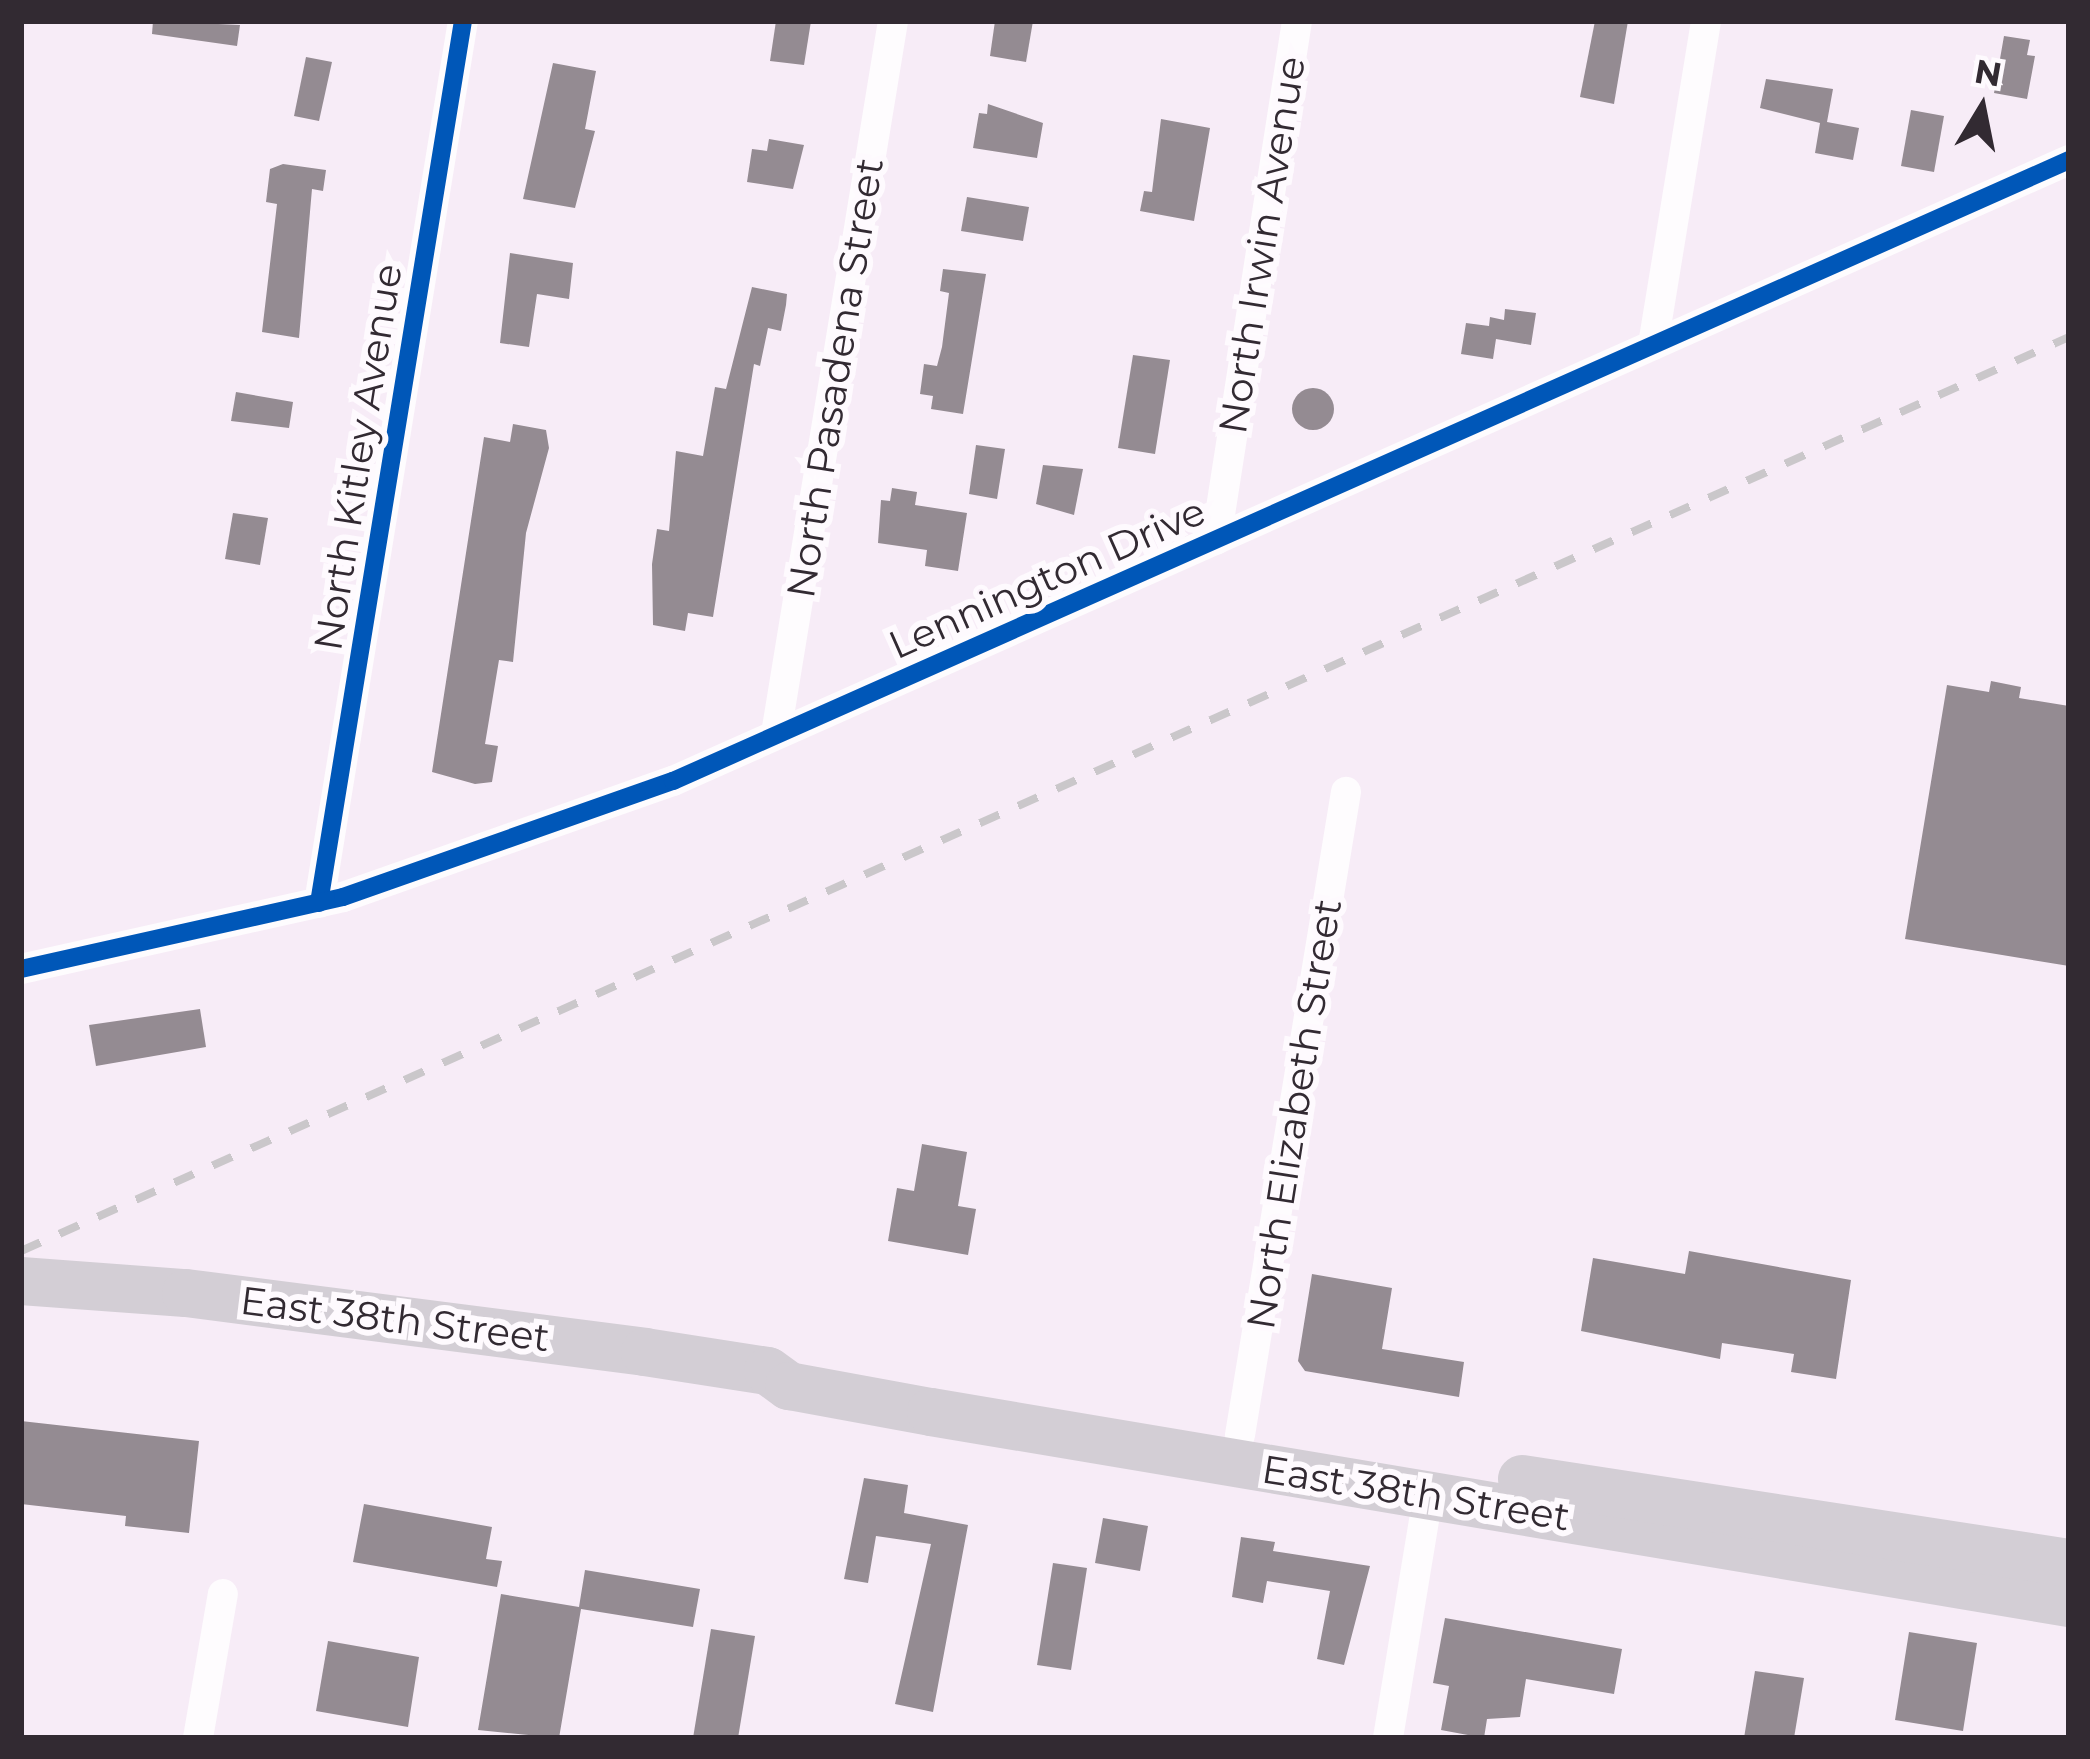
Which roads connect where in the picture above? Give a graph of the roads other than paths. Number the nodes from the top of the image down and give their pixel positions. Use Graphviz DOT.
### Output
graph roads {
  1 [pos="463,21"];
  2 [pos="893,21"];
  3 [pos="1298,21"];
  4 [pos="1706,21"];
  5 [pos="2069,160"];
  6 [pos="1653,345"];
  7 [pos="1216,540"];
  8 [pos="776,734"];
  9 [pos="1346,792"];
  10 [pos="319,903"];
  11 [pos="21,969"];
  12 [pos="21,1281"];
  13 [pos="768,1371"];
  14 [pos="1240,1435"];
  15 [pos="1428,1496"];
  16 [pos="2069,1562"];
  17 [pos="223,1594"];
  18 [pos="2069,1603"];
  19 [pos="198,1738"];
  20 [pos="1388,1738"];
  1 -- 10 [label="street, North Kitley Avenue"];
  2 -- 8 [label="street, North Pasadena Street"];
  3 -- 7 [label="street, North Irwin Avenue"];
  4 -- 6 [label="street"];
  5 -- 6 [label="street, Lennington Drive"];
  6 -- 7 [label="street, Lennington Drive"];
  7 -- 8 [label="street, Lennington Drive"];
  8 -- 10 [label="street, Lennington Drive"];
  9 -- 14 [label="street, North Elizabeth Street"];
  10 -- 11 [label="street, Lennington Drive"];
  12 -- 13 [label="main road, East 38th Street"];
  13 -- 14 [label="main road, East 38th Street"];
  13 -- 15 [label="main road, East 38th Street"];
  14 -- 16 [label="main road, East 38th Street"];
  15 -- 18 [label="main road, East 38th Street"];
  15 -- 20 [label="street"];
  17 -- 19 [label="street"];
}
